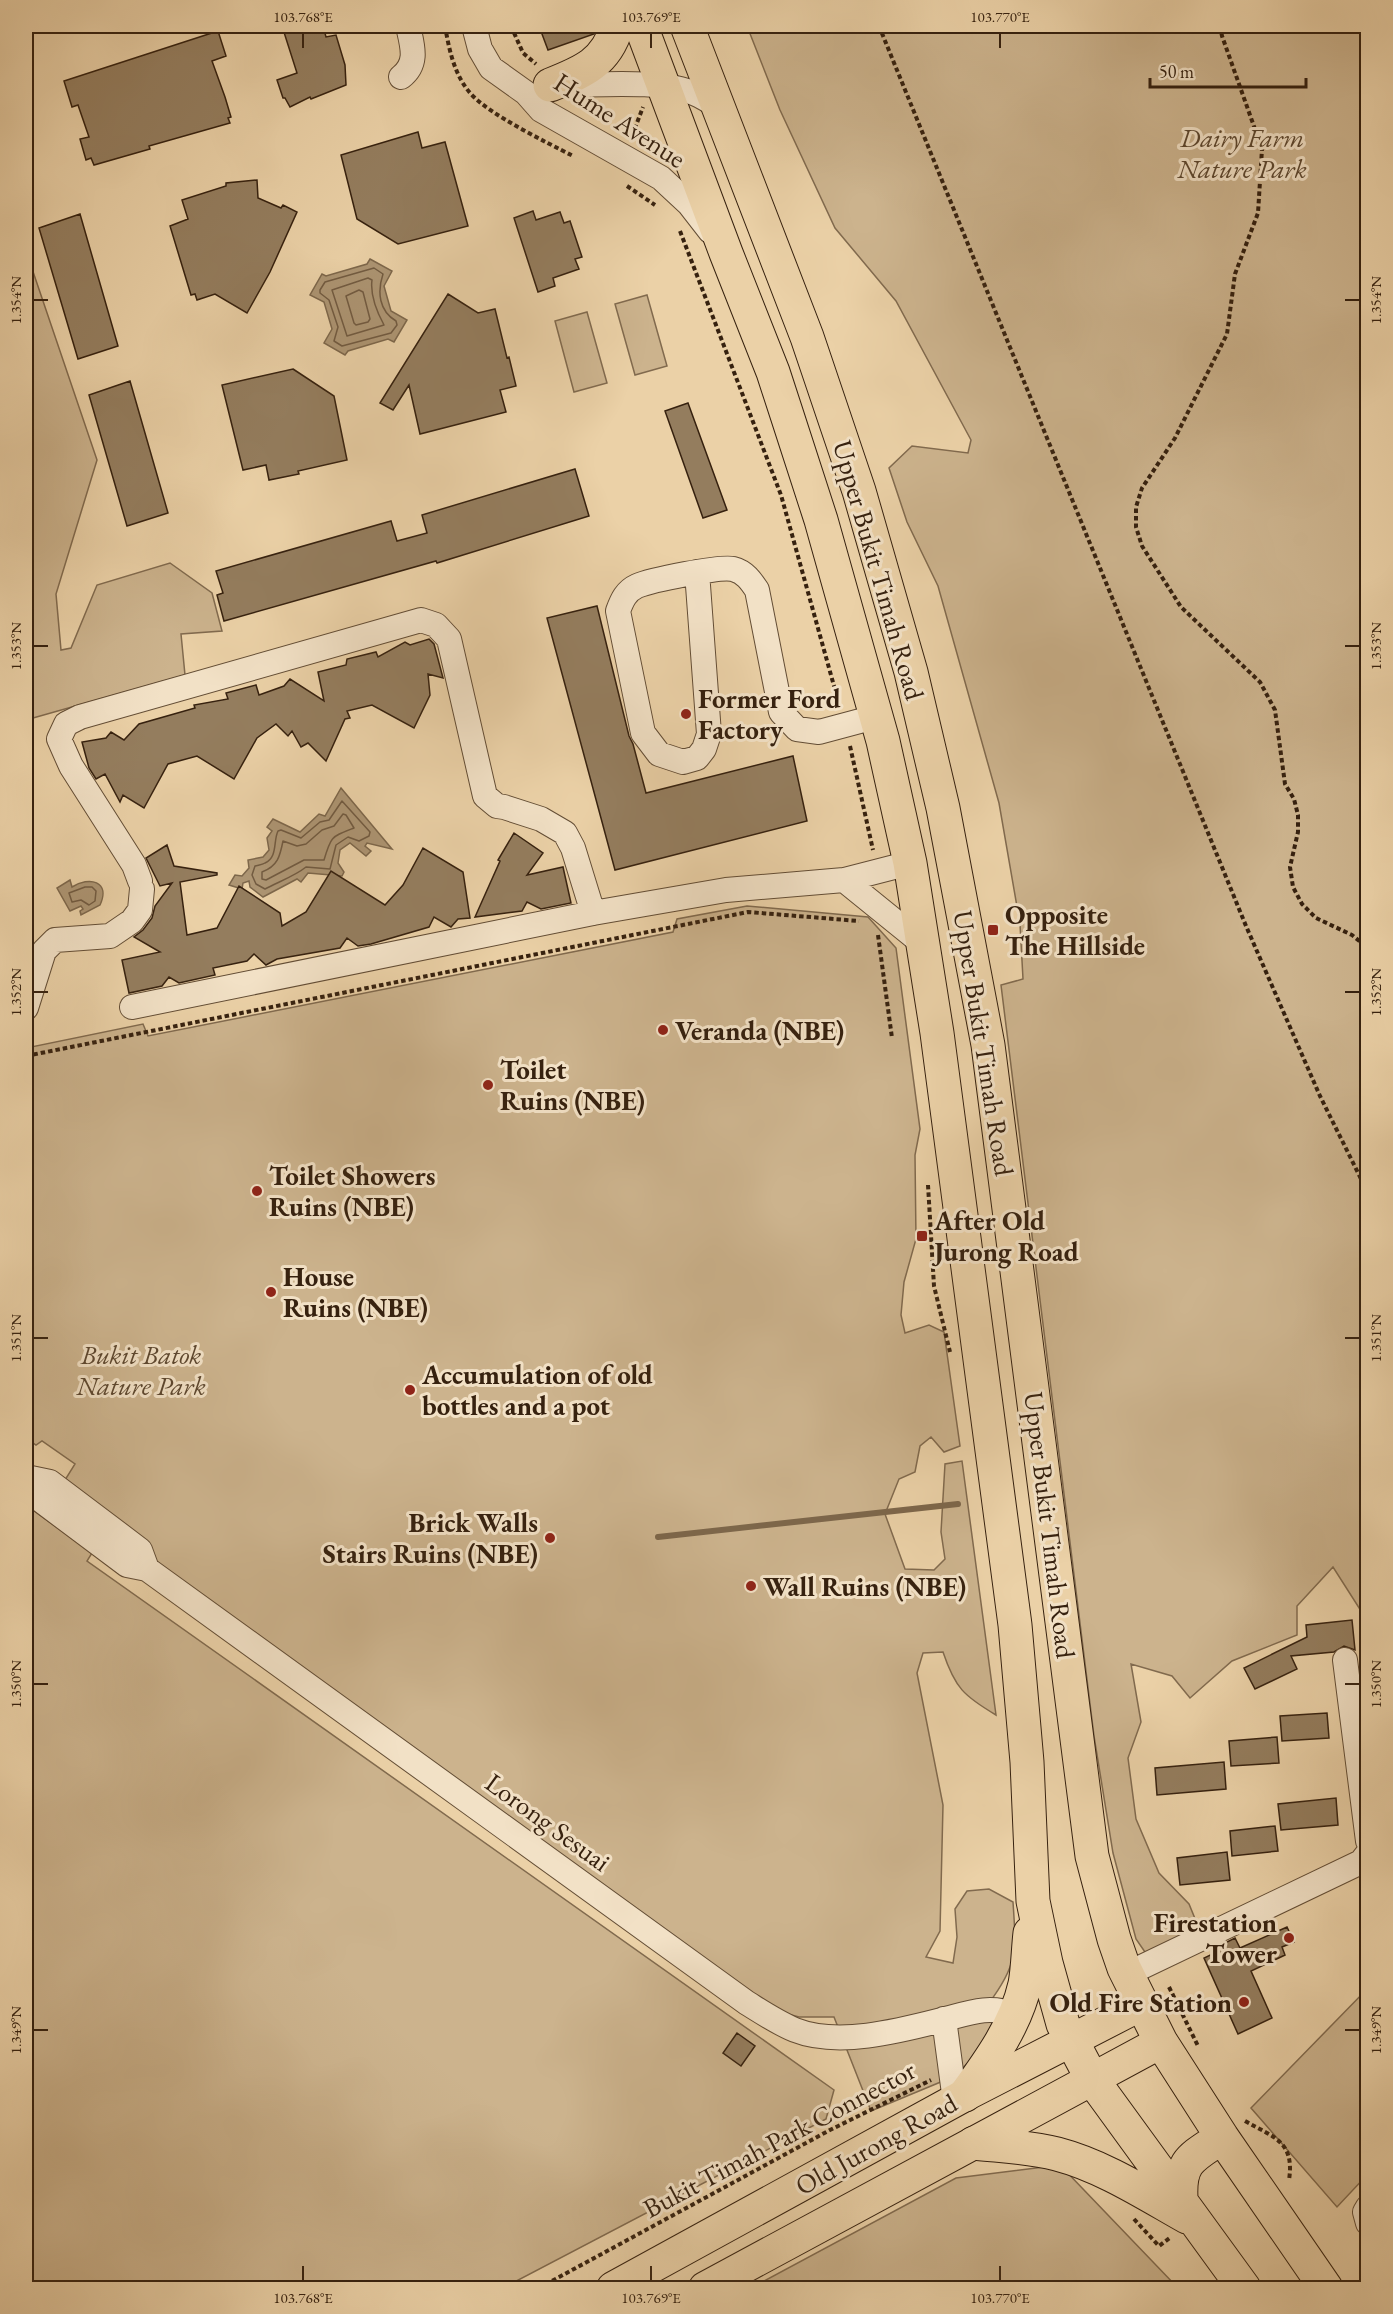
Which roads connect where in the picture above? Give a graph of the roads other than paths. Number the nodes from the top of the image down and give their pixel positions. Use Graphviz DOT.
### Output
graph roads {
  1 [pos="408,26"];
  2 [pos="474,26"];
  3 [pos="617,26"];
  4 [pos="641,26"];
  5 [pos="687,26"];
  6 [pos="401,77"];
  7 [pos="664,87"];
  8 [pos="538,89"];
  9 [pos="717,106"];
  10 [pos="726,253"];
  11 [pos="807,337"];
  12 [pos="787,415"];
  13 [pos="698,572"];
  14 [pos="911,672"];
  15 [pos="868,728"];
  16 [pos="910,863"];
  17 [pos="844,880"];
  18 [pos="593,914"];
  19 [pos="923,944"];
  20 [pos="132,1007"];
  21 [pos="26,1008"];
  22 [pos="1025,1335"];
  23 [pos="982,1373"];
  24 [pos="26,1478"];
  25 [pos="1345,1660"];
  26 [pos="1368,1841"];
  27 [pos="1368,1853"];
  28 [pos="1033,1901"];
  29 [pos="1127,1974"];
  30 [pos="1155,1996"];
  31 [pos="1014,2015"];
  32 [pos="944,2019"];
  33 [pos="1071,2041"];
  34 [pos="1161,2042"];
  35 [pos="1092,2079"];
  36 [pos="957,2089"];
  37 [pos="1232,2128"];
  38 [pos="974,2143"];
  39 [pos="1368,2207"];
  40 [pos="1185,2219"];
  41 [pos="1368,2223"];
  42 [pos="613,2289"];
  43 [pos="705,2289"];
  44 [pos="1244,2289"];
  45 [pos="1326,2289"];
  1 -- 6 [label="street"];
  2 -- 8 [label="street, Hume Avenue"];
  3 -- 8 [label="highway"];
  4 -- 7 [label="highway, Upper Bukit Timah Road"];
  5 -- 9 [label="highway, Upper Bukit Timah Road"];
  7 -- 8 [label="street, Hume Avenue"];
  7 -- 9 [label="street, Hume Avenue"];
  7 -- 10 [label="highway, Upper Bukit Timah Road"];
  8 -- 10 [label="street, Hume Avenue"];
  9 -- 11 [label="highway, Upper Bukit Timah Road"];
  10 -- 12 [label="highway, Upper Bukit Timah Road"];
  11 -- 12 [label="highway"];
  11 -- 14 [label="highway, Upper Bukit Timah Road"];
  12 -- 15 [label="highway, Upper Bukit Timah Road"];
  13 -- 13 [label="street"];
  13 -- 15 [label="street"];
  14 -- 15 [label="highway"];
  14 -- 22 [label="highway, Upper Bukit Timah Road"];
  15 -- 16 [label="highway, Upper Bukit Timah Road"];
  16 -- 17 [label="street"];
  16 -- 19 [label="highway, Upper Bukit Timah Road"];
  17 -- 18 [label="street"];
  17 -- 19 [label="street"];
  18 -- 20 [label="street"];
  18 -- 21 [label="street"];
  19 -- 23 [label="highway, Upper Bukit Timah Road"];
  22 -- 23 [label="highway"];
  22 -- 29 [label="highway, Upper Bukit Timah Road"];
  23 -- 28 [label="highway, Upper Bukit Timah Road"];
  24 -- 32 [label="street, Lorong Sesuai"];
  25 -- 26 [label="street"];
  27 -- 29 [label="street"];
  28 -- 31 [label="highway"];
  28 -- 33 [label="highway, Upper Bukit Timah Road"];
  29 -- 30 [label="highway, Upper Bukit Timah Road"];
  30 -- 33 [label="main road, Old Jurong Road"];
  30 -- 34 [label="highway, Upper Bukit Timah Road"];
  31 -- 32 [label="street, Lorong Sesuai"];
  31 -- 36 [label="highway"];
  32 -- 36 [label="street"];
  33 -- 35 [label="highway, Upper Bukit Timah Road"];
  33 -- 36 [label="main road, Old Jurong Road"];
  34 -- 35 [label="main road, Old Jurong Road"];
  34 -- 37 [label="highway, Upper Bukit Timah Road"];
  35 -- 38 [label="main road, Old Jurong Road"];
  35 -- 40 [label="highway, Upper Bukit Timah Road"];
  36 -- 42 [label="main road, Old Jurong Road"];
  37 -- 40 [label="highway"];
  37 -- 45 [label="highway, Upper Bukit Timah Road"];
  38 -- 40 [label="highway"];
  38 -- 43 [label="main road, Old Jurong Road"];
  39 -- 41 [label="street"];
  40 -- 44 [label="highway, Upper Bukit Timah Road"];
}
